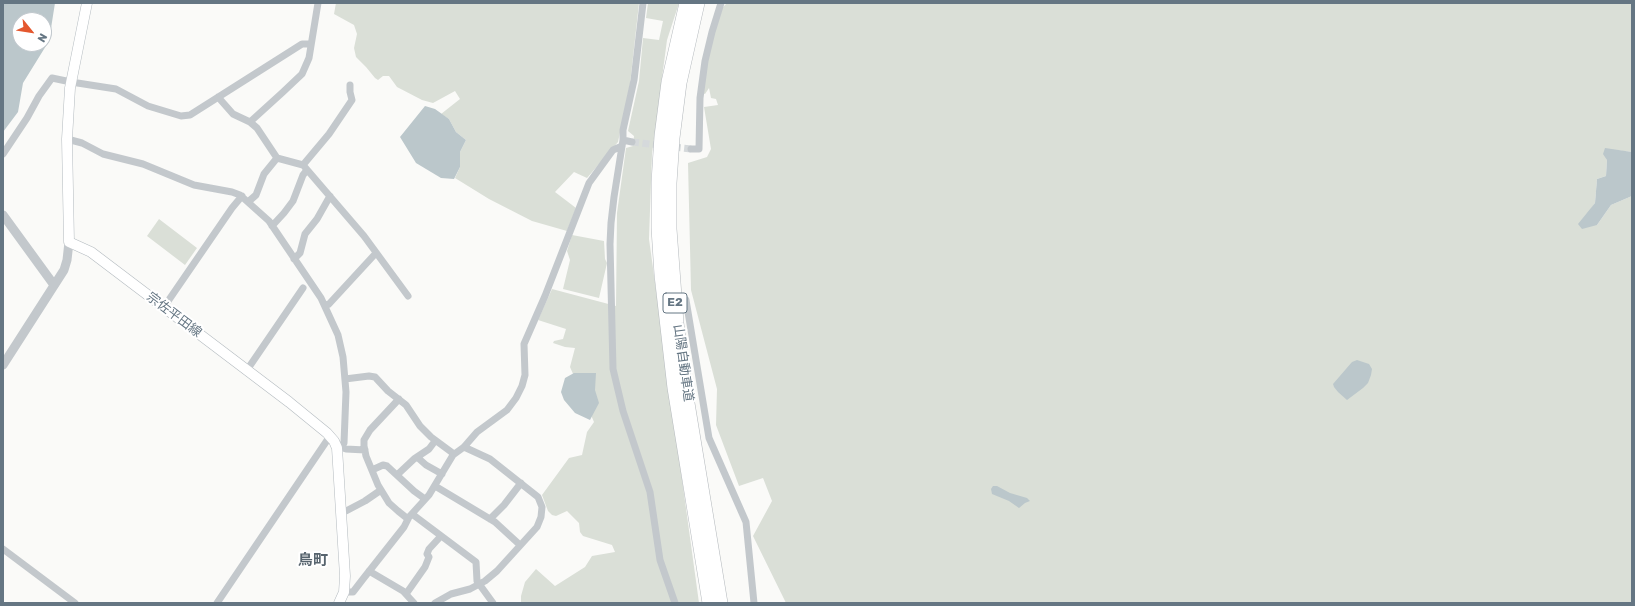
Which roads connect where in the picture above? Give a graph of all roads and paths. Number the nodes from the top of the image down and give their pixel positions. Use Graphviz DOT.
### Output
graph roads {
  1 [pos="87,3"];
  2 [pos="318,3"];
  3 [pos="643,3"];
  4 [pos="686,3"];
  5 [pos="698,3"];
  6 [pos="721,3"];
  7 [pos="311,44"];
  8 [pos="72,82"];
  9 [pos="350,84"];
  10 [pos="218,97"];
  11 [pos="250,122"];
  12 [pos="67,139"];
  13 [pos="632,142"];
  14 [pos="623,143"];
  15 [pos="690,148"];
  16 [pos="3,154"];
  17 [pos="276,158"];
  18 [pos="305,168"];
  19 [pos="242,196"];
  20 [pos="330,196"];
  21 [pos="248,202"];
  22 [pos="3,215"];
  23 [pos="272,226"];
  24 [pos="70,242"];
  25 [pos="376,253"];
  26 [pos="294,259"];
  27 [pos="54,285"];
  28 [pos="303,288"];
  29 [pos="408,296"];
  30 [pos="686,300"];
  31 [pos="325,306"];
  32 [pos="164,307"];
  33 [pos="3,365"];
  34 [pos="247,370"];
  35 [pos="345,378"];
  36 [pos="399,399"];
  37 [pos="330,436"];
  38 [pos="435,441"];
  39 [pos="464,447"];
  40 [pos="339,448"];
  41 [pos="365,450"];
  42 [pos="454,454"];
  43 [pos="417,457"];
  44 [pos="372,470"];
  45 [pos="442,474"];
  46 [pos="397,475"];
  47 [pos="521,483"];
  48 [pos="435,486"];
  49 [pos="381,490"];
  50 [pos="425,499"];
  51 [pos="341,511"];
  52 [pos="410,517"];
  53 [pos="490,519"];
  54 [pos="441,536"];
  55 [pos="520,545"];
  56 [pos="3,550"];
  57 [pos="369,571"];
  58 [pos="479,584"];
  59 [pos="344,592"];
  60 [pos="406,594"];
  61 [pos="75,603"];
  62 [pos="217,603"];
  63 [pos="339,603"];
  64 [pos="414,603"];
  65 [pos="435,603"];
  66 [pos="493,603"];
  67 [pos="675,603"];
  68 [pos="709,603"];
  69 [pos="720,603"];
  70 [pos="754,603"];
  1 -- 8 [label="main road"];
  2 -- 7 [label="street"];
  3 -- 14 [label="street"];
  4 -- 68 [label="highway, 山陽自動車道 / E2"];
  5 -- 69 [label="highway, 山陽自動車道 / E2"];
  6 -- 15 [label="street"];
  7 -- 10 [label="street"];
  7 -- 11 [label="street"];
  8 -- 10 [label="street"];
  8 -- 12 [label="main road"];
  8 -- 16 [label="street"];
  9 -- 18 [label="street"];
  10 -- 11 [label="street"];
  11 -- 17 [label="street"];
  12 -- 19 [label="street"];
  12 -- 24 [label="main road"];
  13 -- 14 [label="street"];
  14 -- 39 [label="street"];
  14 -- 67 [label="street"];
  17 -- 18 [label="street"];
  17 -- 21 [label="street"];
  18 -- 20 [label="street"];
  18 -- 23 [label="street"];
  19 -- 21 [label="street"];
  19 -- 32 [label="street"];
  20 -- 25 [label="street"];
  20 -- 26 [label="street"];
  21 -- 23 [label="street"];
  22 -- 27 [label="street"];
  23 -- 26 [label="street"];
  24 -- 27 [label="street"];
  24 -- 32 [label="main road, 宗佐平田線"];
  25 -- 29 [label="street"];
  25 -- 31 [label="street"];
  26 -- 31 [label="street"];
  27 -- 33 [label="street"];
  28 -- 34 [label="street"];
  30 -- 70 [label="street"];
  31 -- 35 [label="street"];
  32 -- 34 [label="main road, 宗佐平田線"];
  34 -- 37 [label="main road, 宗佐平田線"];
  35 -- 36 [label="street"];
  35 -- 40 [label="street"];
  36 -- 38 [label="street"];
  36 -- 41 [label="street"];
  37 -- 40 [label="main road, 宗佐平田線"];
  37 -- 62 [label="street"];
  38 -- 42 [label="street"];
  38 -- 43 [label="street"];
  39 -- 42 [label="street"];
  39 -- 47 [label="street"];
  40 -- 41 [label="street"];
  40 -- 51 [label="main road, 宗佐平田線"];
  41 -- 44 [label="street"];
  42 -- 45 [label="street"];
  43 -- 45 [label="street"];
  43 -- 46 [label="street"];
  44 -- 46 [label="street"];
  44 -- 49 [label="street"];
  45 -- 48 [label="street"];
  46 -- 50 [label="street"];
  47 -- 53 [label="street"];
  47 -- 55 [label="street"];
  48 -- 50 [label="street"];
  48 -- 53 [label="street"];
  49 -- 51 [label="street"];
  49 -- 52 [label="street"];
  50 -- 52 [label="street"];
  51 -- 59 [label="main road, 宗佐平田線"];
  52 -- 54 [label="street"];
  52 -- 57 [label="street"];
  53 -- 55 [label="street"];
  54 -- 58 [label="street"];
  54 -- 60 [label="street"];
  55 -- 58 [label="street"];
  56 -- 61 [label="street"];
  57 -- 59 [label="street"];
  57 -- 60 [label="street"];
  58 -- 65 [label="street"];
  58 -- 66 [label="street"];
  59 -- 63 [label="main road, 宗佐平田線"];
  60 -- 64 [label="street"];
}
